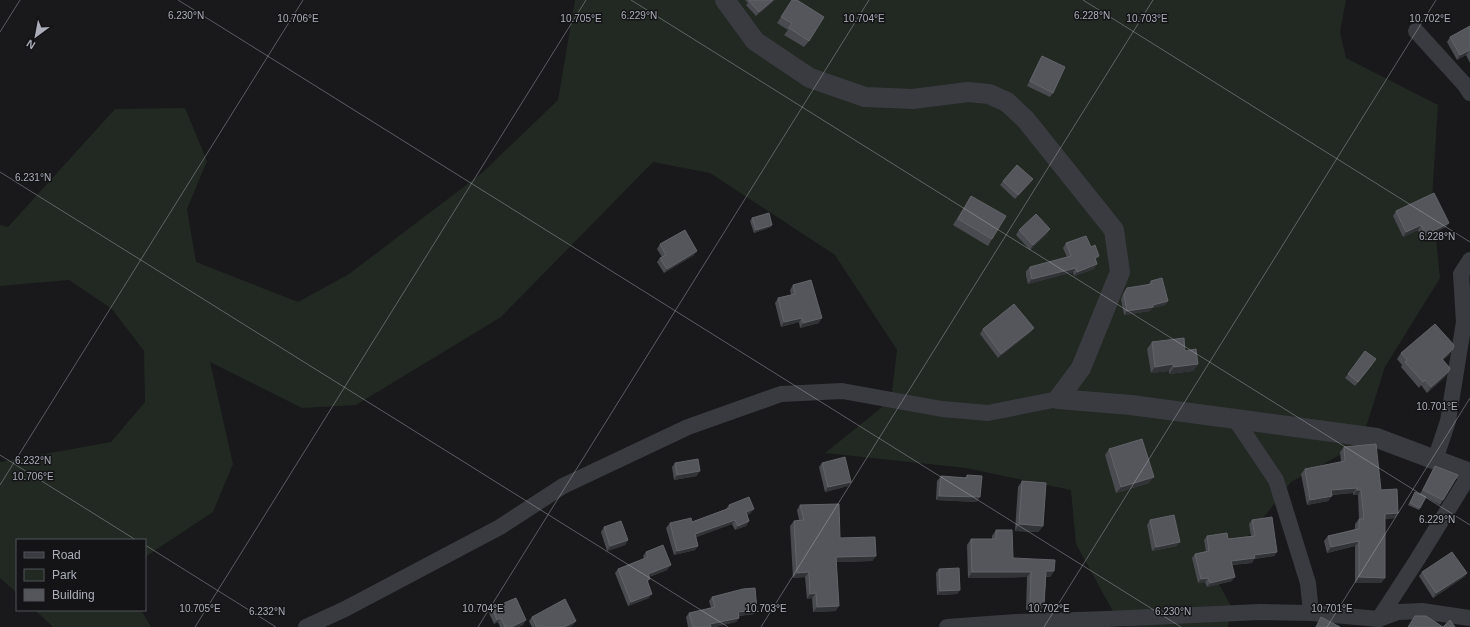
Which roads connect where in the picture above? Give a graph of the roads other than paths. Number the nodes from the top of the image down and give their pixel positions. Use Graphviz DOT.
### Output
graph roads {
  1 [pos="725,0"];
  2 [pos="1416,30"];
  3 [pos="1470,93"];
  4 [pos="1470,260"];
  5 [pos="1058,399"];
  6 [pos="1235,419"];
  7 [pos="1435,460"];
  8 [pos="1470,474"];
  9 [pos="1311,613"];
  10 [pos="1470,618"];
  11 [pos="1377,623"];
  12 [pos="1016,624"];
  13 [pos="306,627"];
  14 [pos="947,627"];
  1 -- 5 [label="street"];
  2 -- 3 [label="street"];
  4 -- 7 [label="street"];
  5 -- 6 [label="street"];
  5 -- 13 [label="street"];
  6 -- 7 [label="street"];
  6 -- 9 [label="street"];
  7 -- 8 [label="street"];
  8 -- 11 [label="street"];
  9 -- 11 [label="street"];
  9 -- 12 [label="street"];
  10 -- 11 [label="street"];
  12 -- 14 [label="street"];
}
